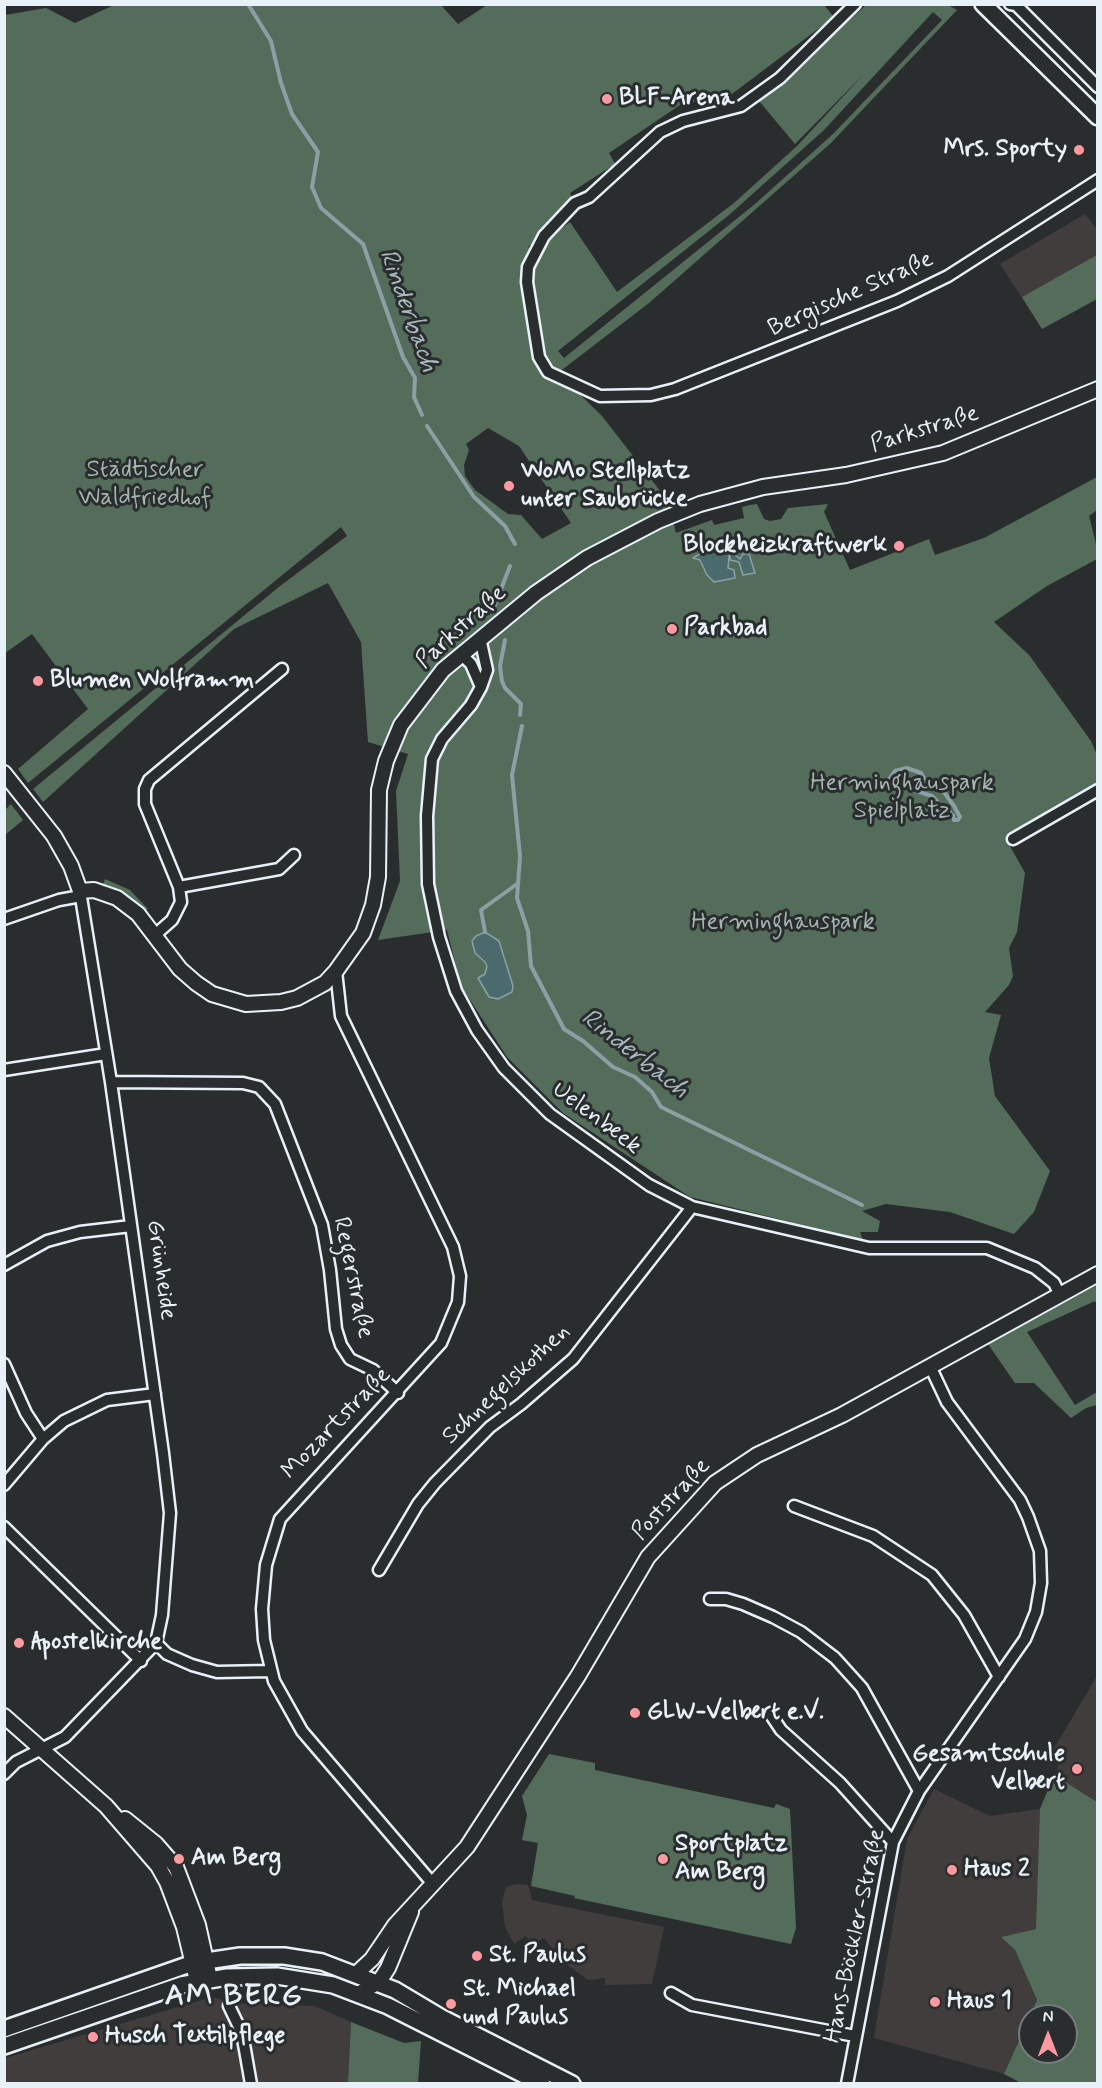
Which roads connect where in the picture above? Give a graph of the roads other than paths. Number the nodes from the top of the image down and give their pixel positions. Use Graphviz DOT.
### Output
graph roads {
  1 [pos="855,4"];
  2 [pos="983,4"];
  3 [pos="1010,4"];
  4 [pos="1098,87"];
  5 [pos="1098,117"];
  6 [pos="1098,180"];
  7 [pos="1098,389"];
  8 [pos="480,638"];
  9 [pos="461,654"];
  10 [pos="282,669"];
  11 [pos="481,687"];
  12 [pos="5,774"];
  13 [pos="1098,790"];
  14 [pos="1012,839"];
  15 [pos="294,855"];
  16 [pos="179,887"];
  17 [pos="81,894"];
  18 [pos="4,919"];
  19 [pos="155,935"];
  20 [pos="336,971"];
  21 [pos="106,1054"];
  22 [pos="4,1070"];
  23 [pos="111,1082"];
  24 [pos="692,1207"];
  25 [pos="131,1226"];
  26 [pos="4,1265"];
  27 [pos="1098,1274"];
  28 [pos="1060,1295"];
  29 [pos="4,1364"];
  30 [pos="930,1366"];
  31 [pos="398,1393"];
  32 [pos="155,1394"];
  33 [pos="43,1439"];
  34 [pos="4,1485"];
  35 [pos="794,1506"];
  36 [pos="4,1527"];
  37 [pos="379,1570"];
  38 [pos="710,1599"];
  39 [pos="156,1643"];
  40 [pos="141,1661"];
  41 [pos="270,1671"];
  42 [pos="999,1677"];
  43 [pos="769,1712"];
  44 [pos="4,1716"];
  45 [pos="44,1749"];
  46 [pos="4,1774"];
  47 [pos="919,1791"];
  48 [pos="893,1842"];
  49 [pos="433,1884"];
  50 [pos="414,1905"];
  51 [pos="199,1961"];
  52 [pos="357,1973"];
  53 [pos="204,1980"];
  54 [pos="379,1982"];
  55 [pos="671,1993"];
  56 [pos="358,1994"];
  57 [pos="229,2006"];
  58 [pos="4,2029"];
  59 [pos="855,2036"];
  60 [pos="4,2046"];
  61 [pos="251,2084"];
  62 [pos="542,2084"];
  63 [pos="572,2084"];
  64 [pos="847,2084"];
  1 -- 6 [label="street, Bergische Straße"];
  2 -- 5 [label="main road"];
  3 -- 4 [label="street"];
  7 -- 8 [label="street, Parkstraße"];
  8 -- 9 [label="street, Parkstraße"];
  8 -- 11 [label="street, Uelenbeek"];
  9 -- 11 [label="street"];
  9 -- 20 [label="street, Parkstraße"];
  10 -- 16 [label="street"];
  11 -- 24 [label="street, Uelenbeek"];
  12 -- 17 [label="street, Grünheide"];
  13 -- 14 [label="street"];
  15 -- 16 [label="street"];
  16 -- 19 [label="street"];
  17 -- 18 [label="street"];
  17 -- 19 [label="street, Parkstraße"];
  17 -- 21 [label="street, Grünheide"];
  19 -- 20 [label="street, Parkstraße"];
  20 -- 31 [label="street, Mozartstraße"];
  21 -- 22 [label="street"];
  21 -- 23 [label="street, Grünheide"];
  23 -- 25 [label="street, Grünheide"];
  23 -- 31 [label="street, Regerstraße"];
  24 -- 28 [label="street, Uelenbeek"];
  24 -- 37 [label="street, Schnegelskothen"];
  25 -- 26 [label="street"];
  25 -- 32 [label="street, Grünheide"];
  27 -- 28 [label="street, Poststraße"];
  28 -- 30 [label="street, Poststraße"];
  29 -- 33 [label="street"];
  30 -- 42 [label="street, Hans-Böckler-Straße"];
  30 -- 49 [label="street, Poststraße"];
  31 -- 41 [label="street, Mozartstraße"];
  32 -- 33 [label="street"];
  32 -- 39 [label="street, Grünheide"];
  33 -- 34 [label="street"];
  35 -- 42 [label="street"];
  36 -- 40 [label="street"];
  38 -- 47 [label="street"];
  39 -- 40 [label="street, Grünheide"];
  39 -- 41 [label="street"];
  40 -- 45 [label="street, Grünheide"];
  41 -- 49 [label="street, Mozartstraße"];
  42 -- 47 [label="street, Hans-Böckler-Straße"];
  43 -- 48 [label="street"];
  44 -- 45 [label="street"];
  45 -- 46 [label="street, Grünheide"];
  45 -- 51 [label="street"];
  47 -- 48 [label="street, Hans-Böckler-Straße"];
  48 -- 59 [label="street, Hans-Böckler-Straße"];
  49 -- 50 [label="street, Poststraße"];
  50 -- 52 [label="street, Poststraße"];
  50 -- 54 [label="street, Poststraße"];
  51 -- 52 [label="main road"];
  51 -- 53 [label="street"];
  51 -- 58 [label="main road"];
  52 -- 54 [label="main road"];
  53 -- 56 [label="main road"];
  53 -- 60 [label="main road"];
  54 -- 56 [label="street"];
  54 -- 63 [label="main road"];
  55 -- 59 [label="street"];
  56 -- 62 [label="main road"];
  57 -- 61 [label="street"];
  59 -- 64 [label="street, Hans-Böckler-Straße"];
}
